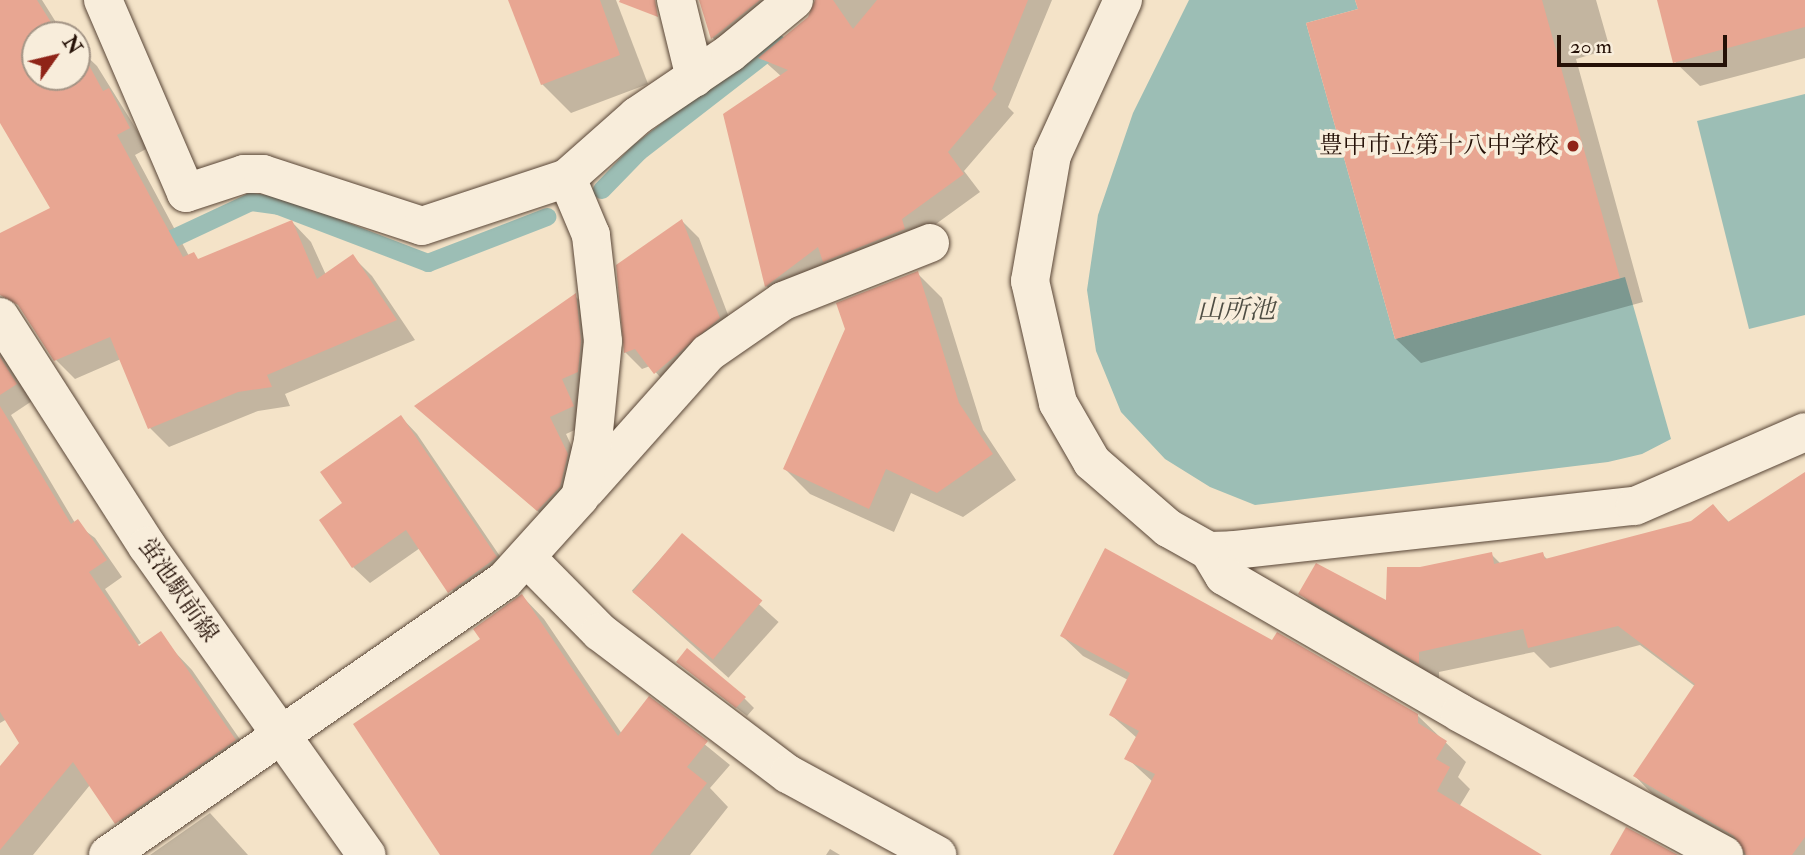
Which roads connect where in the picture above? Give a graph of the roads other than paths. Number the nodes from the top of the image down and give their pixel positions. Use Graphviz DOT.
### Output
graph roads {
  1 [pos="103,0"];
  2 [pos="676,0"];
  3 [pos="794,0"];
  4 [pos="1123,0"];
  5 [pos="695,78"];
  6 [pos="567,178"];
  7 [pos="930,243"];
  8 [pos="0,317"];
  9 [pos="1805,432"];
  10 [pos="580,497"];
  11 [pos="1209,551"];
  12 [pos="527,558"];
  13 [pos="280,737"];
  14 [pos="107,855"];
  15 [pos="367,855"];
  16 [pos="937,855"];
  17 [pos="1724,855"];
  1 -- 6 [label="street"];
  2 -- 5 [label="street"];
  3 -- 5 [label="street"];
  4 -- 11 [label="street"];
  5 -- 6 [label="street"];
  6 -- 10 [label="street"];
  7 -- 10 [label="street"];
  8 -- 13 [label="street, 蛍池駅前線"];
  9 -- 11 [label="street"];
  10 -- 12 [label="street"];
  11 -- 17 [label="street"];
  12 -- 13 [label="street"];
  12 -- 16 [label="street"];
  13 -- 14 [label="street"];
  13 -- 15 [label="street, 蛍池駅前線"];
}
